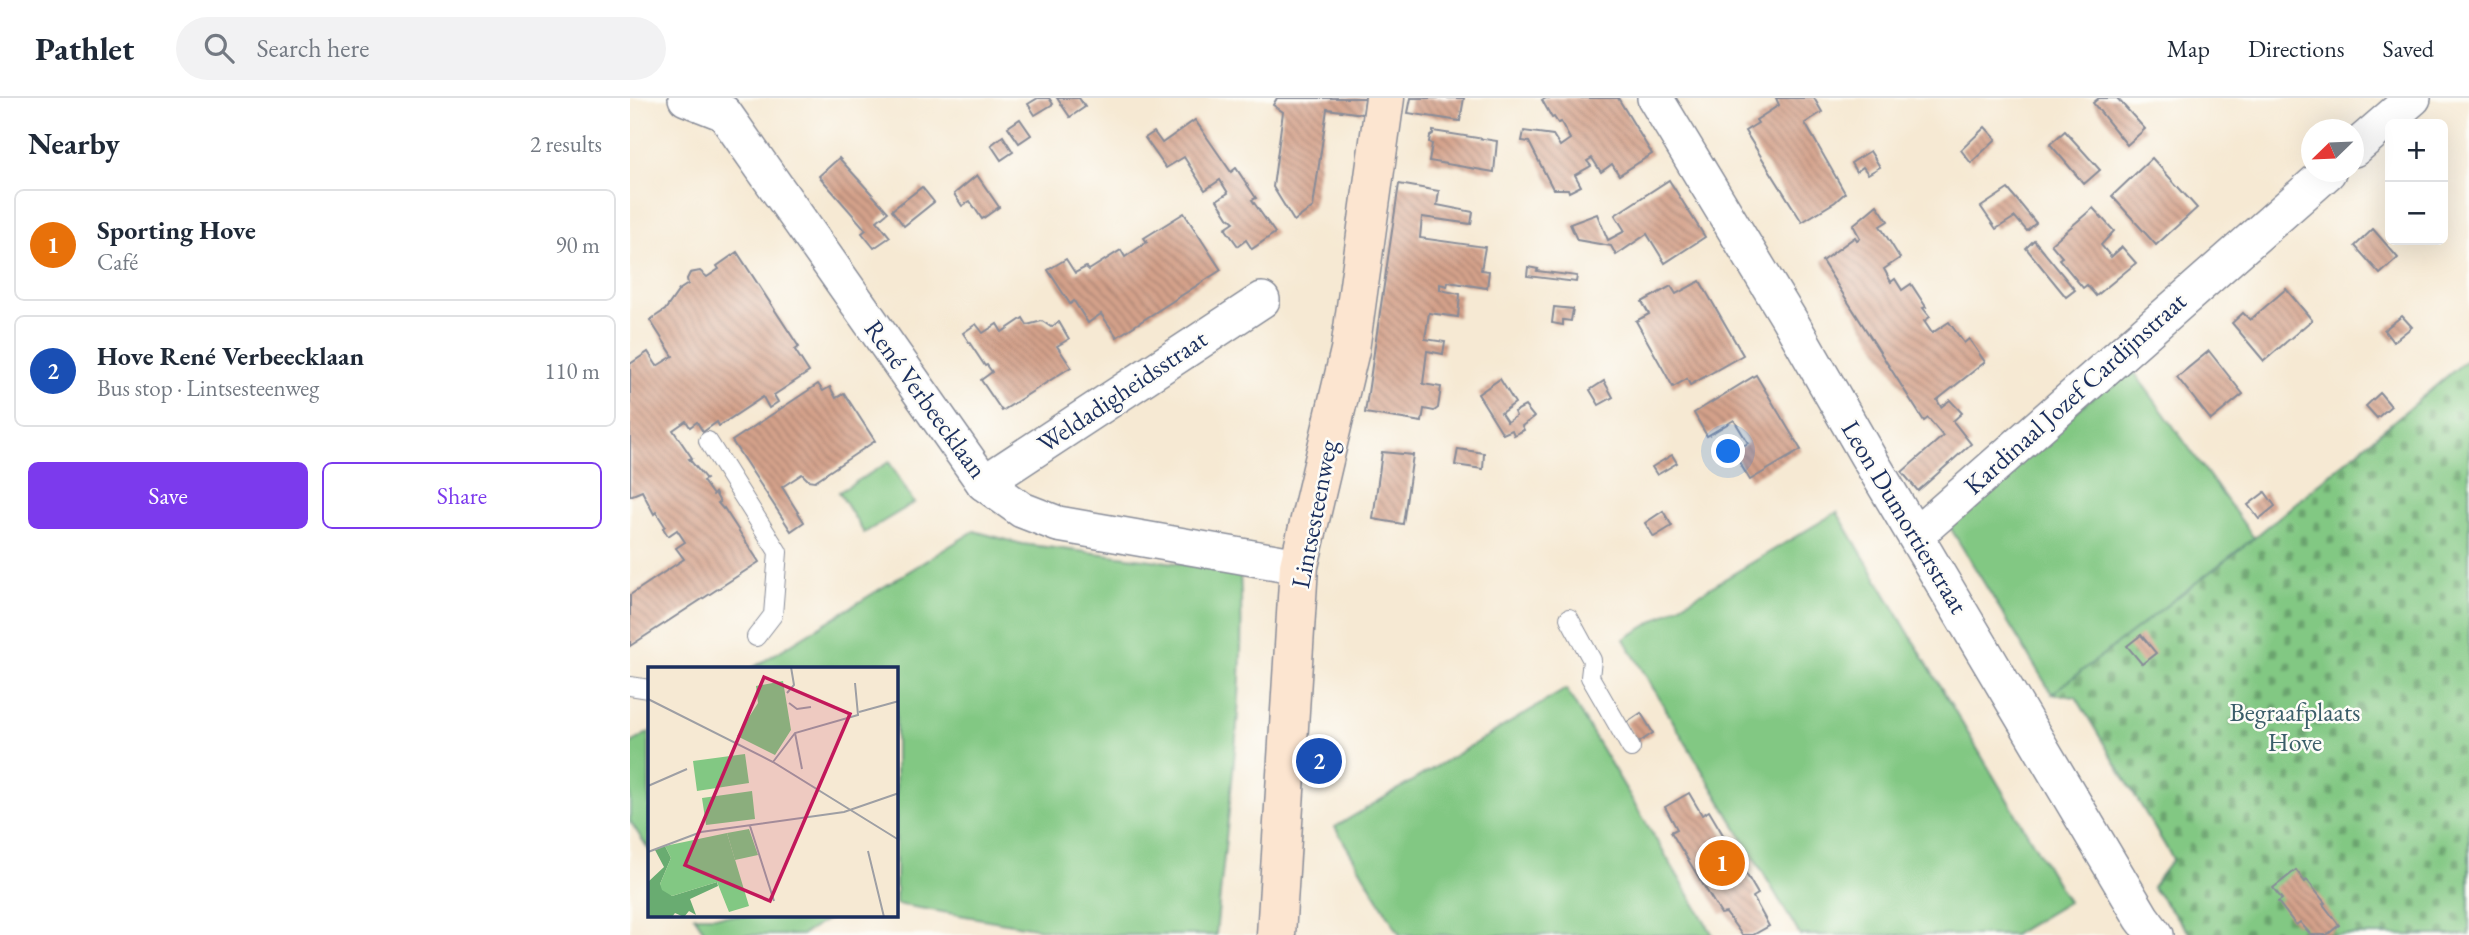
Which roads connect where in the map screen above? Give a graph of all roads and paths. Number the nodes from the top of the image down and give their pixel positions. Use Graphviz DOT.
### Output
graph roads {
  1 [pos="686,98"];
  2 [pos="1385,98"];
  3 [pos="1655,98"];
  4 [pos="2413,98"];
  5 [pos="2364,140"];
  6 [pos="2316,182"];
  7 [pos="1262,300"];
  8 [pos="708,441"];
  9 [pos="984,483"];
  10 [pos="1916,535"];
  11 [pos="1299,566"];
  12 [pos="1569,618"];
  13 [pos="756,637"];
  14 [pos="630,686"];
  15 [pos="648,690"];
  16 [pos="1631,748"];
  17 [pos="1276,935"];
  18 [pos="2155,935"];
  1 -- 9 [label="street, René Verbeecklaan"];
  2 -- 11 [label="street, Lintsesteenweg"];
  3 -- 10 [label="street, Leon Dumortierstraat"];
  4 -- 5 [label="street"];
  6 -- 10 [label="street, Kardinaal Jozef Cardijnstraat"];
  7 -- 9 [label="street, Weldadigheidsstraat"];
  8 -- 13 [label="lane"];
  9 -- 11 [label="street, René Verbeecklaan"];
  10 -- 18 [label="street, Leon Dumortierstraat"];
  11 -- 17 [label="street, Lintsesteenweg"];
  12 -- 16 [label="lane"];
  14 -- 15 [label="lane"];
}
